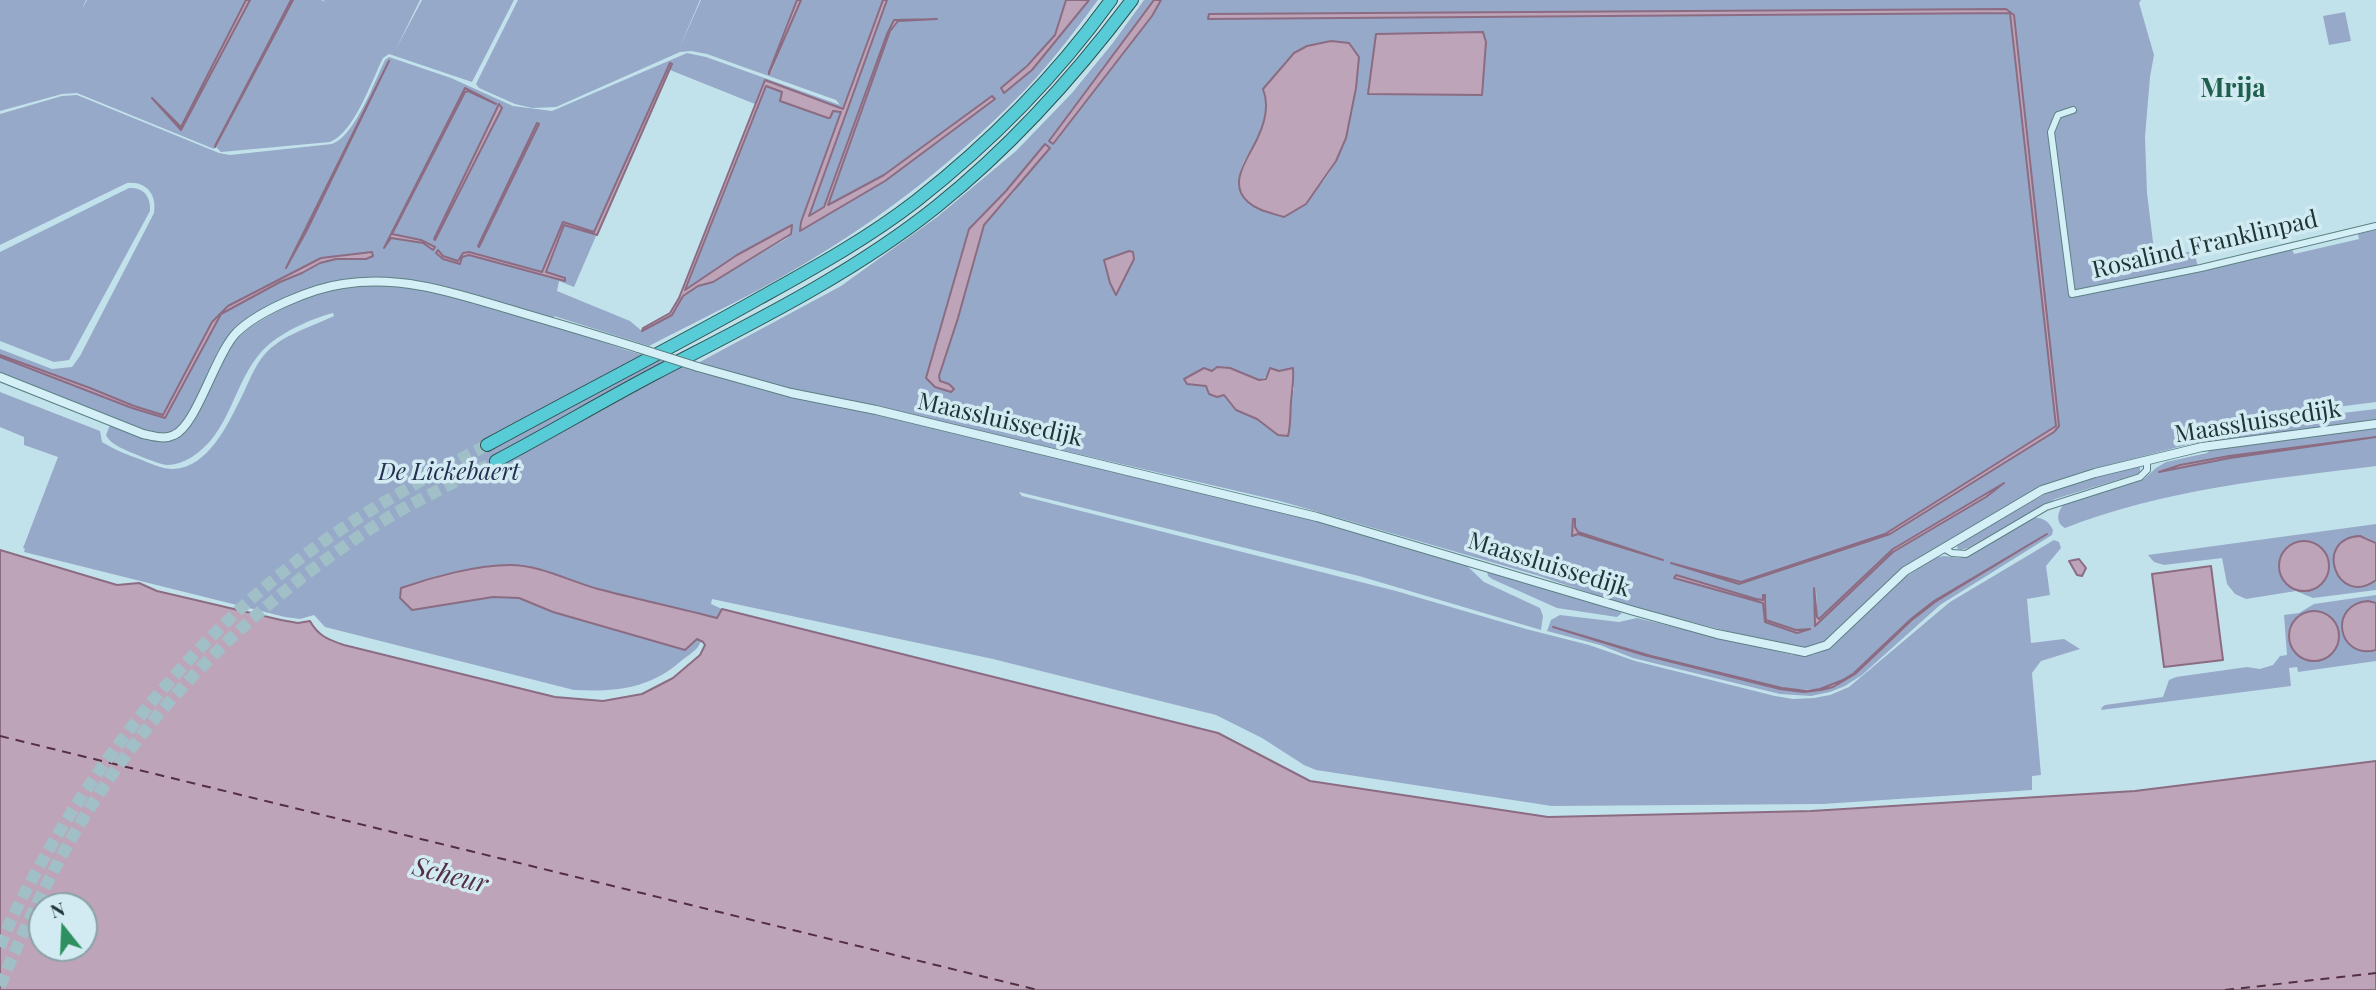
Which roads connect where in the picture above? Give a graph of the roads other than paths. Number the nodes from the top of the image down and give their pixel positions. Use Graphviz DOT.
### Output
graph roads {
  1 [pos="1111,0"];
  2 [pos="1132,0"];
  3 [pos="2073,110"];
  4 [pos="2376,226"];
  5 [pos="0,377"];
  6 [pos="2376,424"];
  7 [pos="487,445"];
  8 [pos="2147,460"];
  9 [pos="496,461"];
  10 [pos="1944,548"];
  1 -- 7 [label="highway"];
  2 -- 9 [label="highway"];
  3 -- 4 [label="street, Rosalind Franklinpad"];
  5 -- 10 [label="street, Maassluissedijk, bridge"];
  6 -- 8 [label="street, Maassluissedijk"];
  8 -- 10 [label="street, Maassluissedijk"];
  8 -- 10 [label="street, Maassluissedijk"];
}
